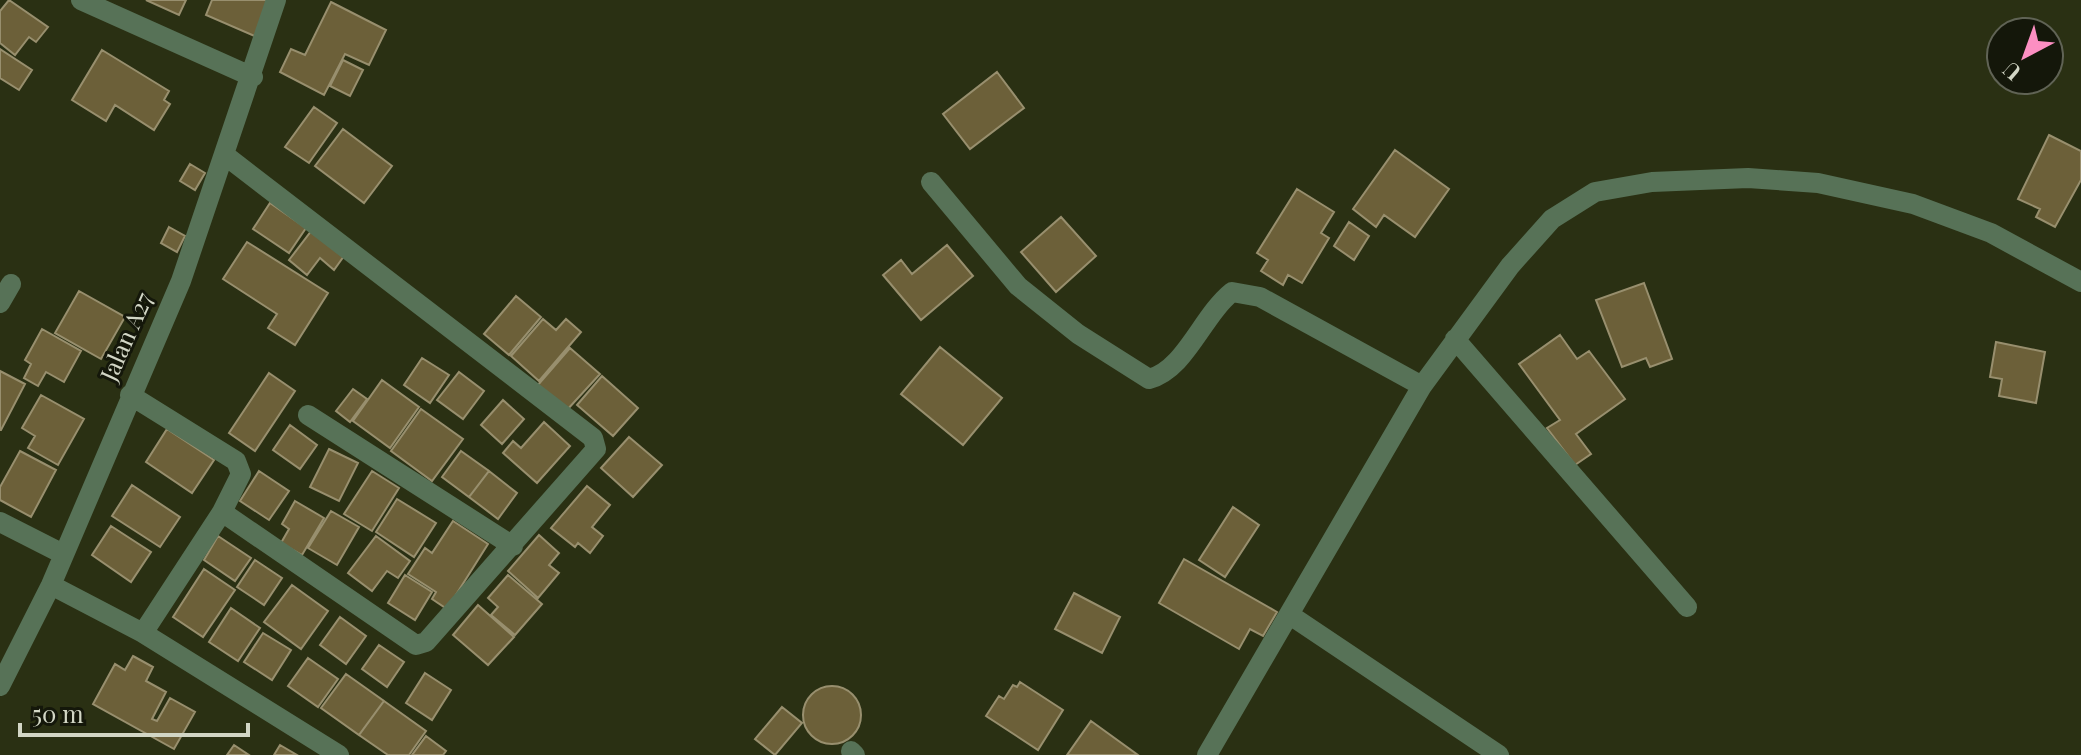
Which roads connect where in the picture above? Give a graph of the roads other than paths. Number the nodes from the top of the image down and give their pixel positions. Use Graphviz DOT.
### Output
graph roads {
  1 [pos="81,0"];
  2 [pos="276,0"];
  3 [pos="253,77"];
  4 [pos="226,156"];
  5 [pos="931,182"];
  6 [pos="2081,282"];
  7 [pos="11,284"];
  8 [pos="0,303"];
  9 [pos="1455,339"];
  10 [pos="1422,386"];
  11 [pos="130,395"];
  12 [pos="308,415"];
  13 [pos="222,512"];
  14 [pos="0,522"];
  15 [pos="513,546"];
  16 [pos="63,554"];
  17 [pos="51,585"];
  18 [pos="1687,607"];
  19 [pos="1290,615"];
  20 [pos="143,633"];
  21 [pos="0,686"];
  22 [pos="339,755"];
  23 [pos="1207,755"];
  24 [pos="1499,755"];
  1 -- 3 [label="street"];
  2 -- 3 [label="street, Jalan A27"];
  3 -- 4 [label="street, Jalan A27"];
  4 -- 11 [label="street, Jalan A27"];
  4 -- 15 [label="street"];
  5 -- 10 [label="street"];
  6 -- 9 [label="street"];
  7 -- 8 [label="street"];
  9 -- 10 [label="street"];
  9 -- 18 [label="street"];
  10 -- 19 [label="street"];
  11 -- 13 [label="street"];
  11 -- 16 [label="street, Jalan A27"];
  12 -- 15 [label="street"];
  13 -- 15 [label="street"];
  13 -- 20 [label="street"];
  14 -- 16 [label="street"];
  16 -- 17 [label="street, Jalan A27"];
  17 -- 20 [label="street"];
  17 -- 21 [label="street, Jalan A27"];
  19 -- 23 [label="street"];
  19 -- 24 [label="street"];
  20 -- 22 [label="street"];
}
